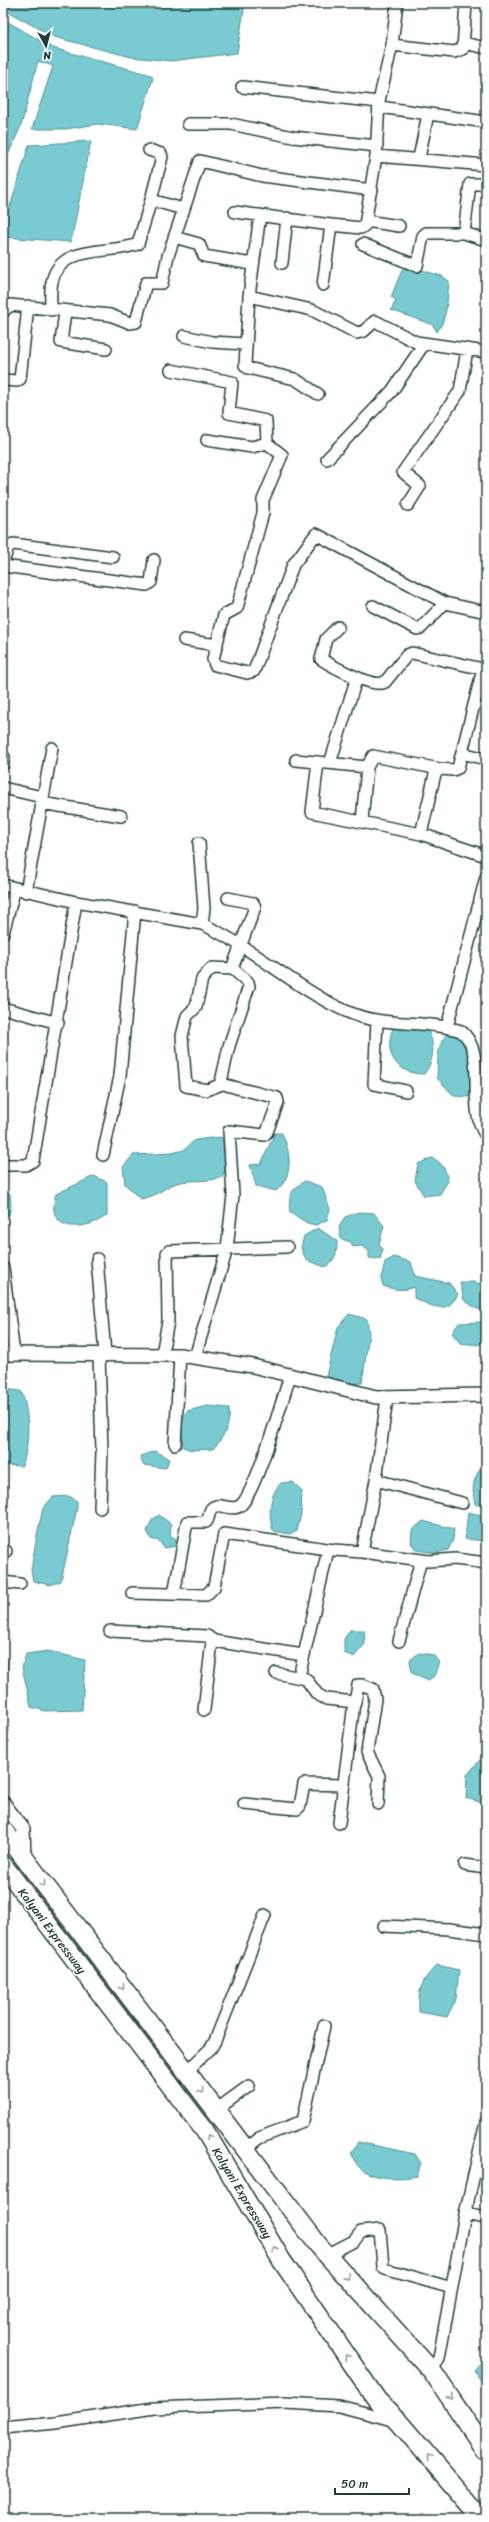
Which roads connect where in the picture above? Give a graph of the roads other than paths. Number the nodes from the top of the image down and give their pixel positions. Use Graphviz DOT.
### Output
graph roads {
  1 [pos="397,3"];
  2 [pos="466,3"];
  3 [pos="464,43"];
  4 [pos="392,45"];
  5 [pos="486,48"];
  6 [pos="242,87"];
  7 [pos="379,104"];
  8 [pos="428,114"];
  9 [pos="486,122"];
  10 [pos="188,124"];
  11 [pos="149,150"];
  12 [pos="377,151"];
  13 [pos="419,158"];
  14 [pos="486,165"];
  15 [pos="486,184"];
  16 [pos="372,190"];
  17 [pos="151,200"];
  18 [pos="183,209"];
  19 [pos="235,212"];
  20 [pos="260,215"];
  21 [pos="287,218"];
  22 [pos="366,221"];
  23 [pos="331,225"];
  24 [pos="399,226"];
  25 [pos="464,233"];
  26 [pos="174,237"];
  27 [pos="486,240"];
  28 [pos="363,244"];
  29 [pos="282,263"];
  30 [pos="252,264"];
  31 [pos="323,285"];
  32 [pos="249,296"];
  33 [pos="28,306"];
  34 [pos="51,310"];
  35 [pos="3,312"];
  36 [pos="65,312"];
  37 [pos="184,336"];
  38 [pos="245,344"];
  39 [pos="424,344"];
  40 [pos="106,349"];
  41 [pos="467,350"];
  42 [pos="486,352"];
  43 [pos="171,370"];
  44 [pos="3,380"];
  45 [pos="318,394"];
  46 [pos="207,440"];
  47 [pos="267,443"];
  48 [pos="327,459"];
  49 [pos="408,505"];
  50 [pos="113,557"];
  51 [pos="154,560"];
  52 [pos="3,565"];
  53 [pos="445,603"];
  54 [pos="372,606"];
  55 [pos="486,612"];
  56 [pos="338,627"];
  57 [pos="184,640"];
  58 [pos="217,645"];
  59 [pos="357,677"];
  60 [pos="52,748"];
  61 [pos="462,754"];
  62 [pos="296,760"];
  63 [pos="486,760"];
  64 [pos="318,762"];
  65 [pos="330,763"];
  66 [pos="367,767"];
  67 [pos="440,769"];
  68 [pos="3,788"];
  69 [pos="41,800"];
  70 [pos="121,816"];
  71 [pos="362,821"];
  72 [pos="421,834"];
  73 [pos="199,843"];
  74 [pos="486,856"];
  75 [pos="486,877"];
  76 [pos="3,885"];
  77 [pos="15,888"];
  78 [pos="26,892"];
  79 [pos="228,898"];
  80 [pos="76,902"];
  81 [pos="482,907"];
  82 [pos="135,911"];
  83 [pos="202,924"];
  84 [pos="3,933"];
  85 [pos="242,946"];
  86 [pos="233,969"];
  87 [pos="3,1008"];
  88 [pos="377,1021"];
  89 [pos="58,1023"];
  90 [pos="447,1027"];
  91 [pos="222,1084"];
  92 [pos="406,1091"];
  93 [pos="486,1136"];
  94 [pos="103,1155"];
  95 [pos="3,1165"];
  96 [pos="287,1247"];
  97 [pos="227,1249"];
  98 [pos="97,1259"];
  99 [pos="3,1268"];
  100 [pos="9,1354"];
  101 [pos="162,1354"];
  102 [pos="102,1355"];
  103 [pos="180,1355"];
  104 [pos="195,1357"];
  105 [pos="290,1376"];
  106 [pos="486,1395"];
  107 [pos="387,1398"];
  108 [pos="175,1444"];
  109 [pos="376,1480"];
  110 [pos="462,1503"];
  111 [pos="100,1508"];
  112 [pos="328,1550"];
  113 [pos="362,1552"];
  114 [pos="421,1560"];
  115 [pos="486,1563"];
  116 [pos="3,1582"];
  117 [pos="20,1584"];
  118 [pos="132,1593"];
  119 [pos="174,1594"];
  120 [pos="110,1631"];
  121 [pos="212,1641"];
  122 [pos="399,1641"];
  123 [pos="303,1655"];
  124 [pos="276,1673"];
  125 [pos="300,1677"];
  126 [pos="354,1703"];
  127 [pos="204,1710"];
  128 [pos="344,1785"];
  129 [pos="3,1803"];
  130 [pos="244,1804"];
  131 [pos="378,1804"];
  132 [pos="339,1823"];
  133 [pos="3,1830"];
  134 [pos="24,1858"];
  135 [pos="465,1865"];
  136 [pos="4,1868"];
  137 [pos="486,1868"];
  138 [pos="265,1916"];
  139 [pos="384,1926"];
  140 [pos="486,1934"];
  141 [pos="324,2026"];
  142 [pos="186,2072"];
  143 [pos="249,2086"];
  144 [pos="216,2110"];
  145 [pos="486,2122"];
  146 [pos="245,2149"];
  147 [pos="465,2214"];
  148 [pos="486,2218"];
  149 [pos="328,2255"];
  150 [pos="452,2288"];
  151 [pos="432,2371"];
  152 [pos="398,2421"];
  153 [pos="3,2428"];
  154 [pos="486,2451"];
  155 [pos="479,2517"];
  1 -- 4 [label="street"];
  2 -- 3 [label="street"];
  3 -- 4 [label="street"];
  3 -- 5 [label="street"];
  4 -- 7 [label="street"];
  6 -- 7 [label="street"];
  7 -- 8 [label="street"];
  7 -- 12 [label="street"];
  8 -- 9 [label="street"];
  8 -- 13 [label="street"];
  10 -- 12 [label="street"];
  11 -- 17 [label="street"];
  12 -- 13 [label="street"];
  12 -- 16 [label="street"];
  13 -- 14 [label="street"];
  15 -- 25 [label="street"];
  16 -- 18 [label="street"];
  16 -- 22 [label="street"];
  17 -- 18 [label="street"];
  17 -- 34 [label="street"];
  18 -- 26 [label="street"];
  19 -- 20 [label="street"];
  20 -- 21 [label="street"];
  20 -- 30 [label="street"];
  21 -- 23 [label="street"];
  21 -- 29 [label="street"];
  22 -- 23 [label="street"];
  22 -- 24 [label="street"];
  23 -- 31 [label="street"];
  25 -- 27 [label="street"];
  25 -- 28 [label="street"];
  26 -- 30 [label="street"];
  26 -- 36 [label="street"];
  30 -- 32 [label="street"];
  32 -- 38 [label="street"];
  32 -- 39 [label="street"];
  33 -- 34 [label="street"];
  33 -- 35 [label="street"];
  33 -- 44 [label="street"];
  34 -- 36 [label="street"];
  36 -- 40 [label="street"];
  37 -- 38 [label="street"];
  38 -- 45 [label="street"];
  39 -- 41 [label="street"];
  39 -- 48 [label="street"];
  41 -- 42 [label="street"];
  41 -- 49 [label="street"];
  43 -- 47 [label="street"];
  46 -- 47 [label="street"];
  47 -- 58 [label="street"];
  50 -- 52 [label="street"];
  51 -- 52 [label="street"];
  53 -- 54 [label="street"];
  53 -- 55 [label="street"];
  53 -- 58 [label="street"];
  56 -- 59 [label="street"];
  57 -- 58 [label="street"];
  59 -- 61 [label="street"];
  59 -- 65 [label="street"];
  60 -- 69 [label="street"];
  61 -- 63 [label="street"];
  61 -- 67 [label="street"];
  62 -- 64 [label="street"];
  64 -- 65 [label="street"];
  64 -- 71 [label="street"];
  65 -- 66 [label="street"];
  66 -- 67 [label="street"];
  66 -- 71 [label="street"];
  67 -- 72 [label="street"];
  68 -- 69 [label="street"];
  69 -- 70 [label="street"];
  69 -- 78 [label="street"];
  71 -- 72 [label="street"];
  72 -- 74 [label="street"];
  73 -- 83 [label="street"];
  75 -- 81 [label="street"];
  76 -- 77 [label="street"];
  77 -- 78 [label="street"];
  77 -- 84 [label="street"];
  78 -- 80 [label="street"];
  79 -- 85 [label="street"];
  80 -- 82 [label="street"];
  80 -- 89 [label="street"];
  81 -- 90 [label="street"];
  82 -- 83 [label="street"];
  82 -- 94 [label="street"];
  83 -- 85 [label="street"];
  85 -- 86 [label="street"];
  85 -- 88 [label="street"];
  86 -- 91 [label="street"];
  86 -- 91 [label="street"];
  87 -- 89 [label="street"];
  88 -- 90 [label="street"];
  88 -- 92 [label="street"];
  89 -- 95 [label="street"];
  90 -- 93 [label="street"];
  91 -- 97 [label="street"];
  96 -- 97 [label="street"];
  97 -- 101 [label="street"];
  97 -- 104 [label="street"];
  98 -- 102 [label="street"];
  99 -- 100 [label="street"];
  100 -- 102 [label="street"];
  101 -- 102 [label="street"];
  101 -- 103 [label="street"];
  102 -- 111 [label="street"];
  103 -- 104 [label="street"];
  103 -- 108 [label="street"];
  104 -- 105 [label="street"];
  105 -- 107 [label="street"];
  105 -- 119 [label="street"];
  106 -- 107 [label="street"];
  107 -- 109 [label="street"];
  109 -- 110 [label="street"];
  109 -- 113 [label="street"];
  112 -- 113 [label="street"];
  112 -- 119 [label="street"];
  112 -- 123 [label="street"];
  113 -- 114 [label="street"];
  114 -- 115 [label="street"];
  114 -- 122 [label="street"];
  116 -- 117 [label="street"];
  118 -- 119 [label="street"];
  120 -- 121 [label="street"];
  121 -- 123 [label="street"];
  121 -- 127 [label="street"];
  123 -- 125 [label="street"];
  124 -- 125 [label="street"];
  125 -- 126 [label="street"];
  126 -- 128 [label="street"];
  126 -- 131 [label="street"];
  128 -- 130 [label="street"];
  128 -- 132 [label="street"];
  129 -- 134 [label="street"];
  133 -- 134 [label="highway, Kalyani Expressway"];
  134 -- 142 [label="highway, Kalyani Expressway, one-way"];
  135 -- 137 [label="street"];
  152 -- 136 [label="highway, Kalyani Expressway, one-way"];
  138 -- 142 [label="street"];
  139 -- 140 [label="street"];
  141 -- 146 [label="street"];
  142 -- 144 [label="highway, Kalyani Expressway, one-way"];
  143 -- 144 [label="street"];
  144 -- 146 [label="highway, Kalyani Expressway"];
  145 -- 147 [label="street"];
  146 -- 149 [label="highway, Kalyani Expressway"];
  147 -- 148 [label="street"];
  147 -- 150 [label="street"];
  149 -- 150 [label="street"];
  149 -- 151 [label="highway, Kalyani Expressway, one-way"];
  150 -- 151 [label="street"];
  151 -- 154 [label="highway, Kalyani Expressway, one-way"];
  152 -- 153 [label="street"];
  155 -- 152 [label="highway, Kalyani Expressway, one-way"];
}
